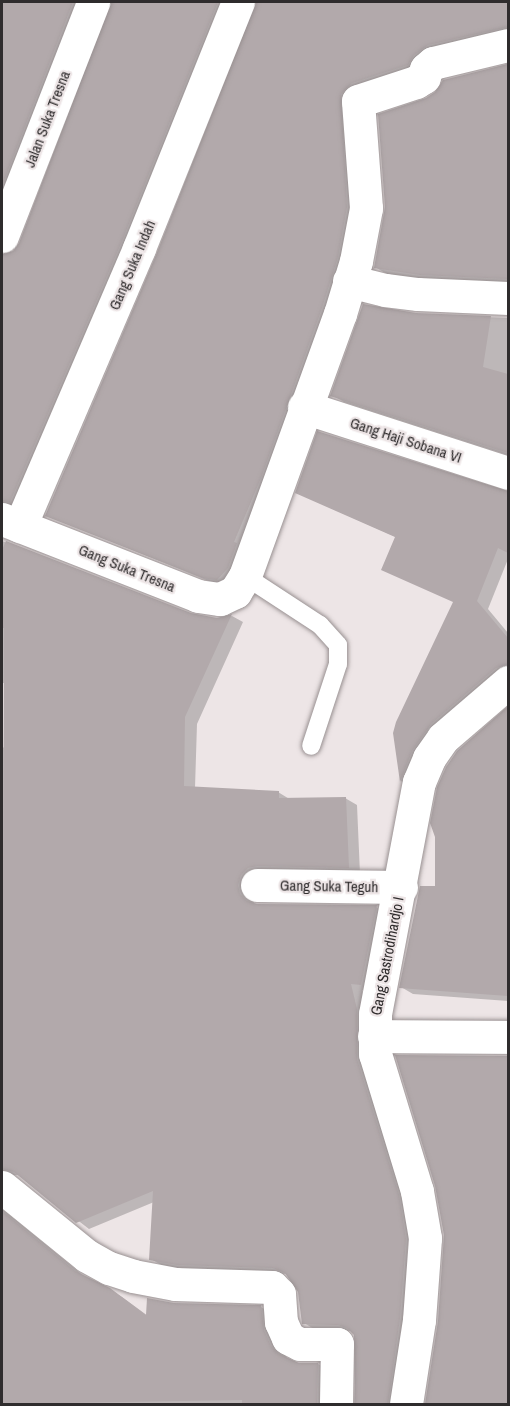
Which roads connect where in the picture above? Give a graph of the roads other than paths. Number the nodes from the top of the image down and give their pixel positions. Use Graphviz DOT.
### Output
graph roads {
  1 [pos="93,2"];
  2 [pos="238,2"];
  3 [pos="508,45"];
  4 [pos="2,236"];
  5 [pos="349,281"];
  6 [pos="508,298"];
  7 [pos="304,407"];
  8 [pos="508,473"];
  9 [pos="11,522"];
  10 [pos="245,576"];
  11 [pos="508,682"];
  12 [pos="311,746"];
  13 [pos="257,885"];
  14 [pos="401,887"];
  15 [pos="374,1036"];
  16 [pos="508,1036"];
  17 [pos="2,1187"];
  18 [pos="336,1404"];
  19 [pos="406,1404"];
  1 -- 4 [label="street, Jalan Suka Tresna"];
  2 -- 9 [label="street, Gang Suka Indah"];
  3 -- 5 [label="street"];
  5 -- 6 [label="street"];
  5 -- 7 [label="street"];
  7 -- 8 [label="street, Gang Haji Sobana VI"];
  7 -- 10 [label="street"];
  9 -- 10 [label="street, Gang Suka Tresna"];
  10 -- 12 [label="lane"];
  11 -- 14 [label="street, Gang Sastrodihardjo I"];
  13 -- 14 [label="street, Gang Suka Teguh"];
  14 -- 15 [label="street, Gang Sastrodihardjo I"];
  15 -- 16 [label="street"];
  15 -- 19 [label="street, Gang Sastrodihardjo I"];
  17 -- 18 [label="street"];
}
